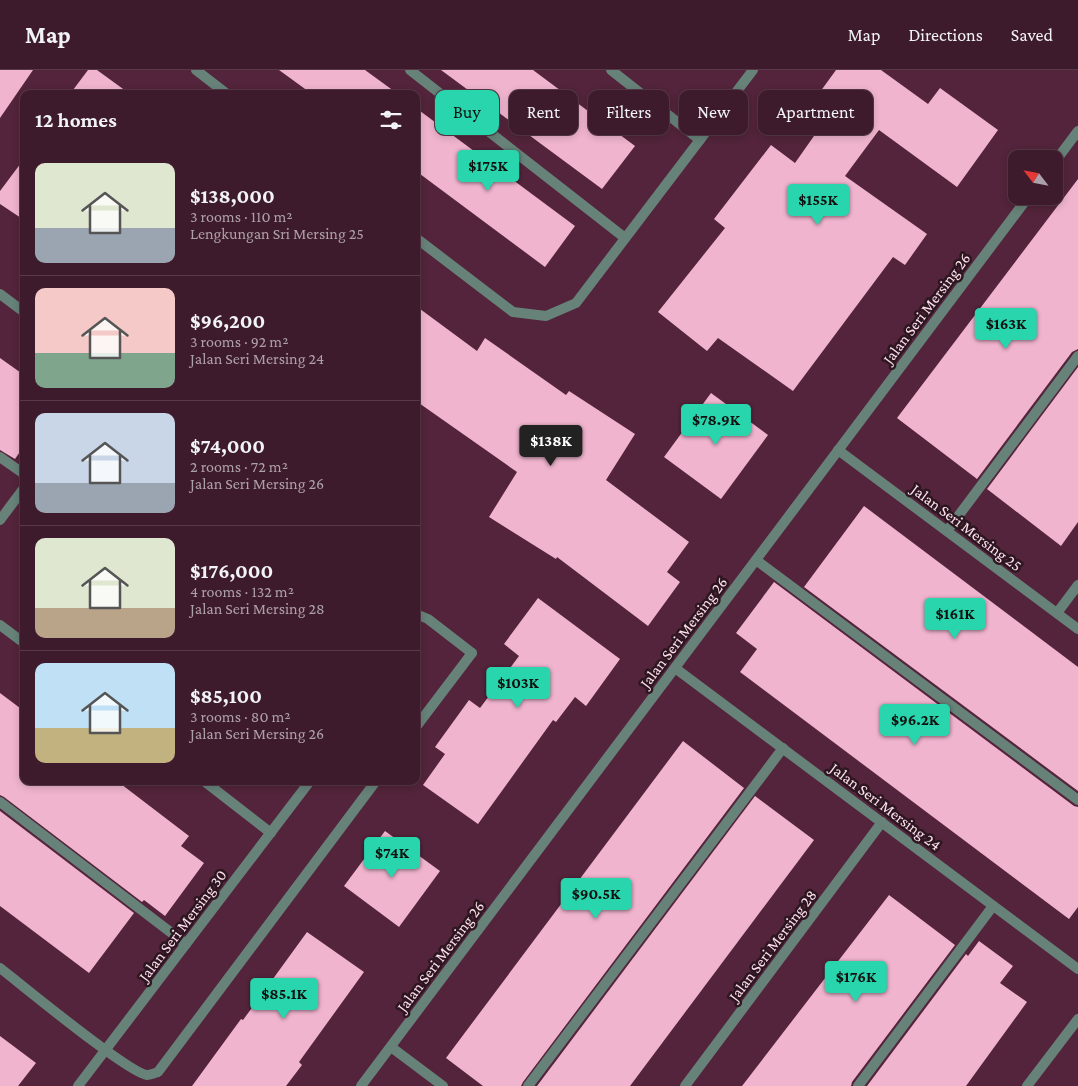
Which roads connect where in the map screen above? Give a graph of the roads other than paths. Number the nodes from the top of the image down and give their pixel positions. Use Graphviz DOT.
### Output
graph roads {
  1 [pos="196,70"];
  2 [pos="410,70"];
  3 [pos="610,70"];
  4 [pos="753,70"];
  5 [pos="223,90"];
  6 [pos="1078,131"];
  7 [pos="700,140"];
  8 [pos="1063,151"];
  9 [pos="1022,205"];
  10 [pos="625,238"];
  11 [pos="420,241"];
  12 [pos="0,294"];
  13 [pos="20,309"];
  14 [pos="1078,356"];
  15 [pos="838,450"];
  16 [pos="0,457"];
  17 [pos="20,471"];
  18 [pos="20,493"];
  19 [pos="0,520"];
  20 [pos="947,531"];
  21 [pos="756,560"];
  22 [pos="1078,586"];
  23 [pos="1057,613"];
  24 [pos="420,616"];
  25 [pos="0,625"];
  26 [pos="1078,629"];
  27 [pos="20,640"];
  28 [pos="675,668"];
  29 [pos="420,722"];
  30 [pos="783,748"];
  31 [pos="209,785"];
  32 [pos="307,785"];
  33 [pos="373,785"];
  34 [pos="1078,800"];
  35 [pos="0,802"];
  36 [pos="882,822"];
  37 [pos="271,832"];
  38 [pos="994,906"];
  39 [pos="186,944"];
  40 [pos="0,969"];
  41 [pos="1078,969"];
  42 [pos="1078,1019"];
  43 [pos="390,1047"];
  44 [pos="106,1050"];
  45 [pos="78,1086"];
  46 [pos="361,1086"];
  47 [pos="443,1086"];
  48 [pos="528,1086"];
  49 [pos="685,1086"];
  50 [pos="858,1086"];
  51 [pos="1028,1086"];
  1 -- 5 [label="street"];
  2 -- 10 [label="street"];
  3 -- 7 [label="street"];
  4 -- 7 [label="street"];
  6 -- 8 [label="street"];
  7 -- 10 [label="street"];
  9 -- 15 [label="street, Jalan Seri Mersing 26"];
  10 -- 11 [label="street"];
  12 -- 13 [label="street"];
  14 -- 20 [label="street"];
  15 -- 20 [label="street, Jalan Seri Mersing 25"];
  15 -- 21 [label="street, Jalan Seri Mersing 26"];
  16 -- 17 [label="street"];
  18 -- 19 [label="street"];
  20 -- 23 [label="street, Jalan Seri Mersing 25"];
  21 -- 28 [label="street, Jalan Seri Mersing 26"];
  21 -- 34 [label="street"];
  22 -- 23 [label="street"];
  23 -- 26 [label="street, Jalan Seri Mersing 25"];
  24 -- 29 [label="street"];
  25 -- 27 [label="street"];
  28 -- 30 [label="street, Jalan Seri Mersing 24"];
  28 -- 43 [label="street, Jalan Seri Mersing 26"];
  30 -- 36 [label="street, Jalan Seri Mersing 24"];
  30 -- 48 [label="street"];
  31 -- 37 [label="street"];
  32 -- 37 [label="street, Jalan Seri Mersing 30"];
  33 -- 44 [label="street"];
  35 -- 39 [label="street"];
  36 -- 38 [label="street, Jalan Seri Mersing 24"];
  36 -- 49 [label="street, Jalan Seri Mersing 28"];
  37 -- 39 [label="street, Jalan Seri Mersing 30"];
  38 -- 41 [label="street, Jalan Seri Mersing 24"];
  38 -- 50 [label="street"];
  39 -- 44 [label="street, Jalan Seri Mersing 30"];
  40 -- 44 [label="street"];
  42 -- 51 [label="street"];
  43 -- 46 [label="street, Jalan Seri Mersing 26"];
  43 -- 47 [label="street"];
  44 -- 45 [label="street, Jalan Seri Mersing 30"];
}
